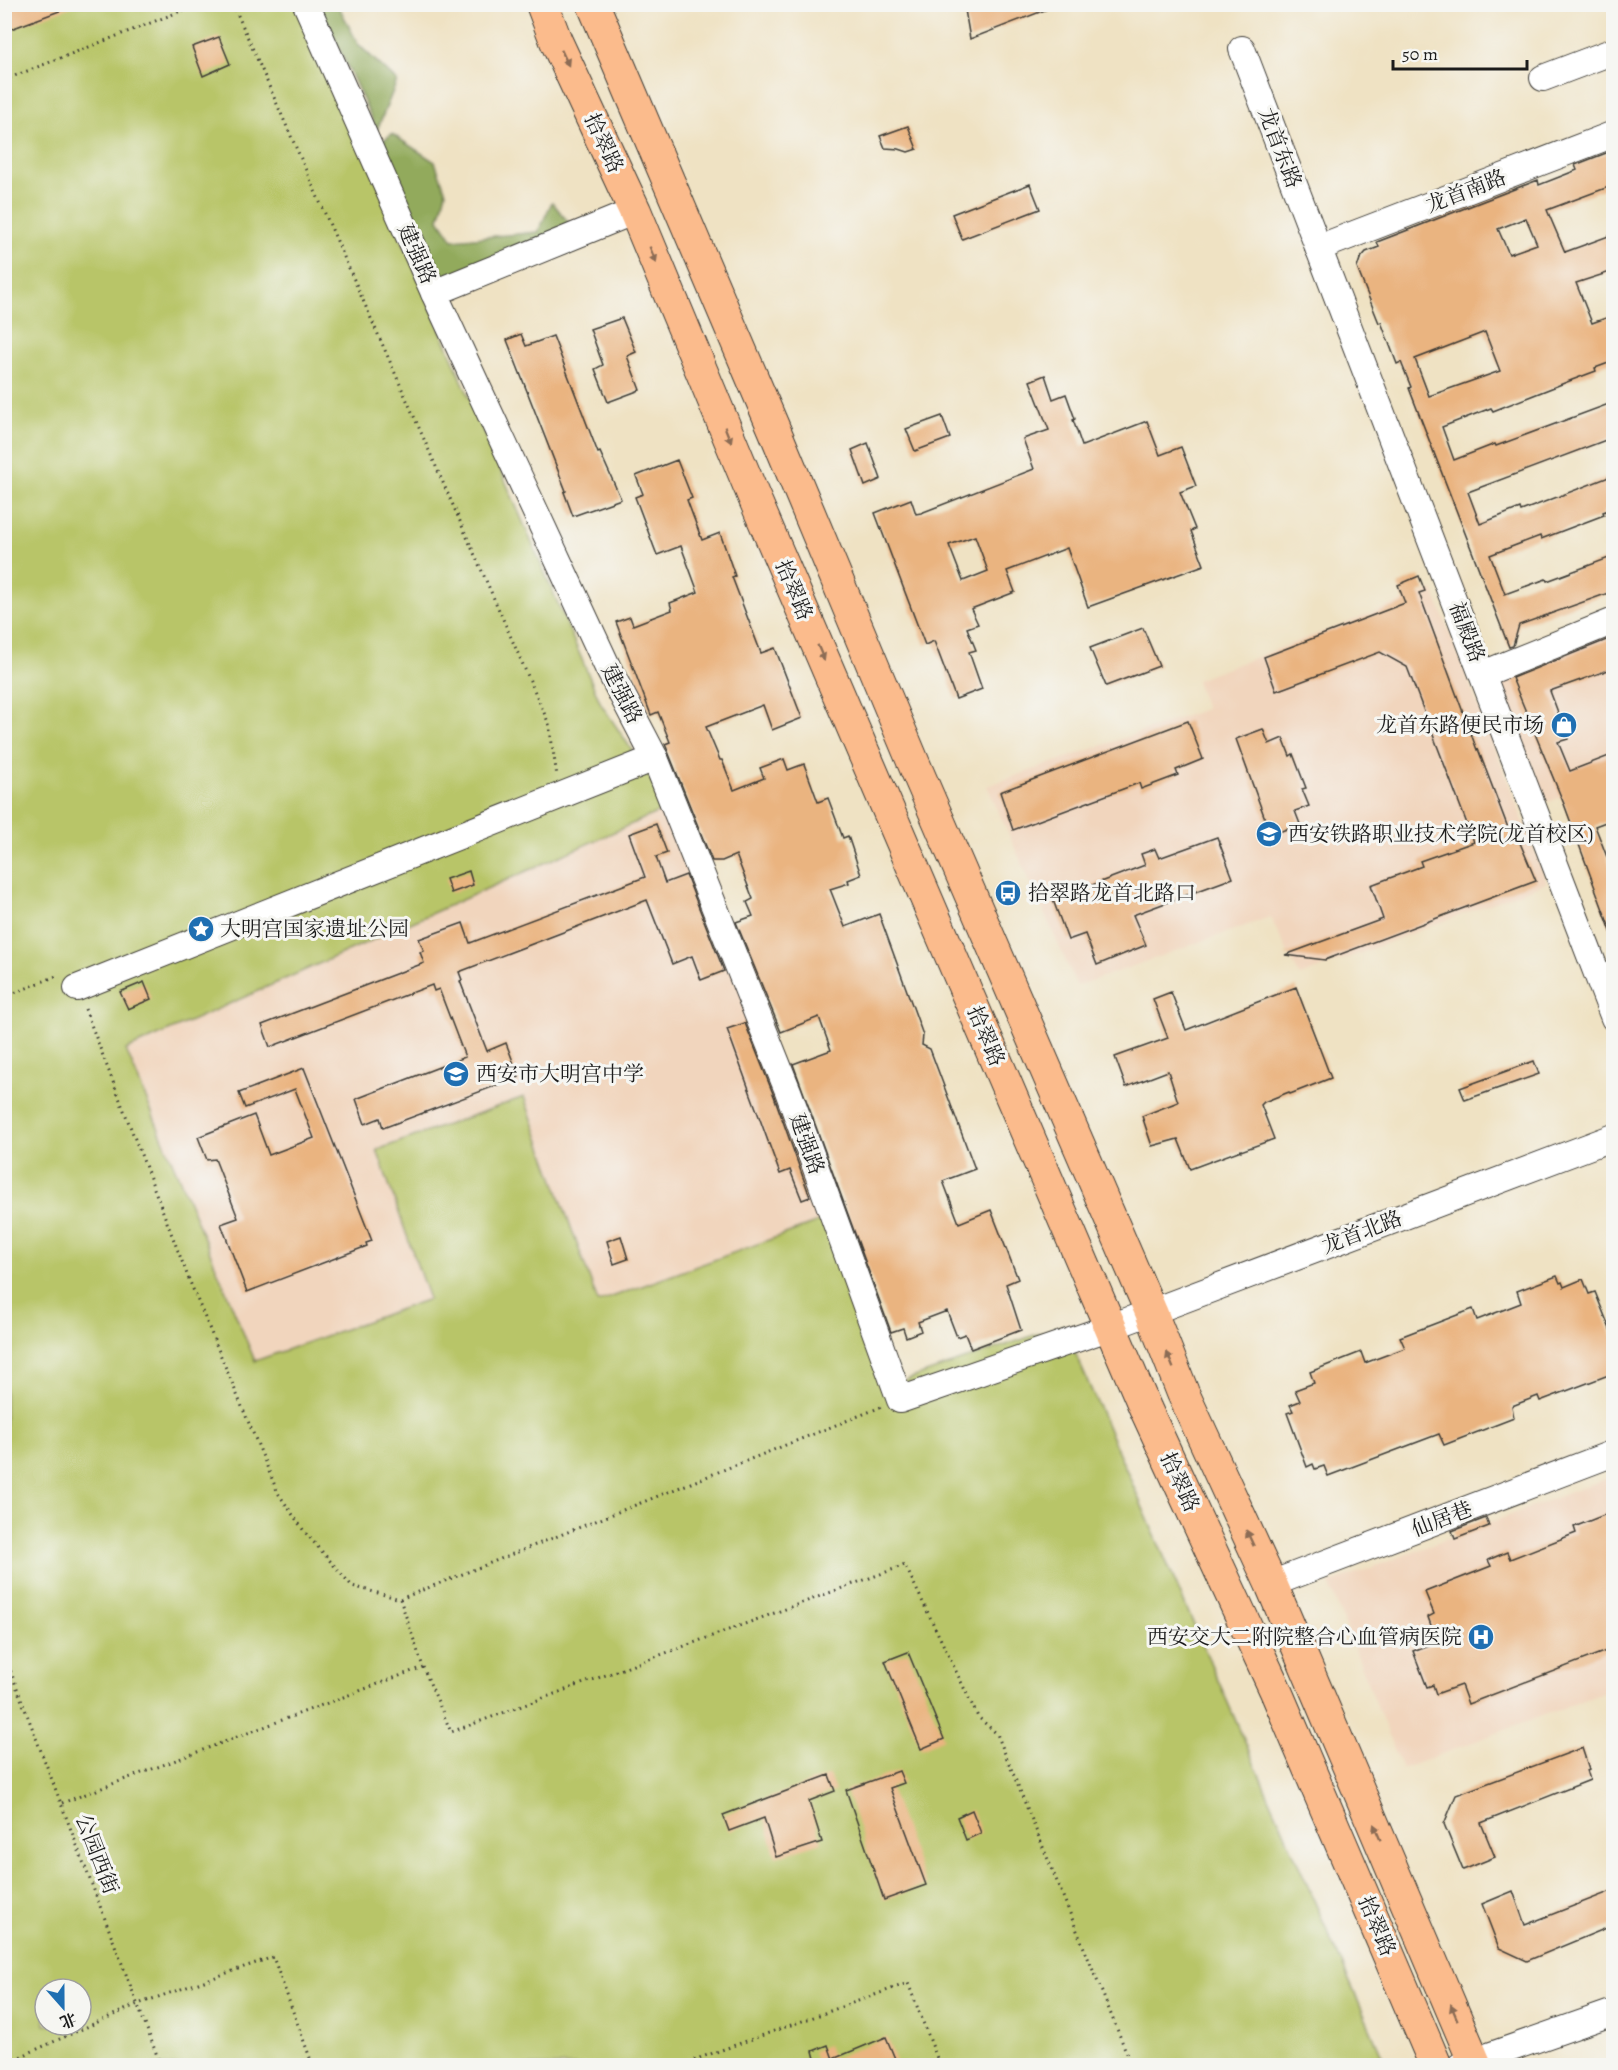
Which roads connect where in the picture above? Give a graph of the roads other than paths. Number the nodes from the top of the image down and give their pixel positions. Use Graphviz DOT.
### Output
graph roads {
  1 [pos="306,4"];
  2 [pos="542,4"];
  3 [pos="593,4"];
  4 [pos="1242,49"];
  5 [pos="1614,51"];
  6 [pos="1543,78"];
  7 [pos="1614,134"];
  8 [pos="635,211"];
  9 [pos="1318,248"];
  10 [pos="434,293"];
  11 [pos="1614,621"];
  12 [pos="1483,674"];
  13 [pos="655,758"];
  14 [pos="77,988"];
  15 [pos="1614,1018"];
  16 [pos="1614,1137"];
  17 [pos="1151,1312"];
  18 [pos="1111,1327"];
  19 [pos="900,1400"];
  20 [pos="1614,1453"];
  21 [pos="1271,1584"];
  22 [pos="1614,2012"];
  23 [pos="1470,2064"];
  24 [pos="1436,2066"];
  1 -- 10 [label="street, 建强路"];
  2 -- 8 [label="main road, 拾翠路, one-way"];
  3 -- 17 [label="main road, 拾翠路"];
  4 -- 9 [label="street, 龙首东路"];
  5 -- 6 [label="street"];
  7 -- 9 [label="street, 龙首南路"];
  8 -- 10 [label="street"];
  8 -- 18 [label="main road, 拾翠路, one-way"];
  9 -- 12 [label="street, 福殿路"];
  10 -- 13 [label="street, 建强路"];
  11 -- 12 [label="street"];
  12 -- 15 [label="street, 福殿路"];
  13 -- 14 [label="street"];
  13 -- 19 [label="street, 建强路"];
  16 -- 17 [label="street, 龙首北路"];
  17 -- 18 [label="street, 龙首北路"];
  21 -- 17 [label="main road, 拾翠路, one-way"];
  18 -- 19 [label="street, 龙首北路"];
  18 -- 24 [label="main road, 拾翠路"];
  20 -- 21 [label="street, 仙居巷"];
  23 -- 21 [label="main road, 拾翠路, one-way"];
  22 -- 23 [label="street"];
}
